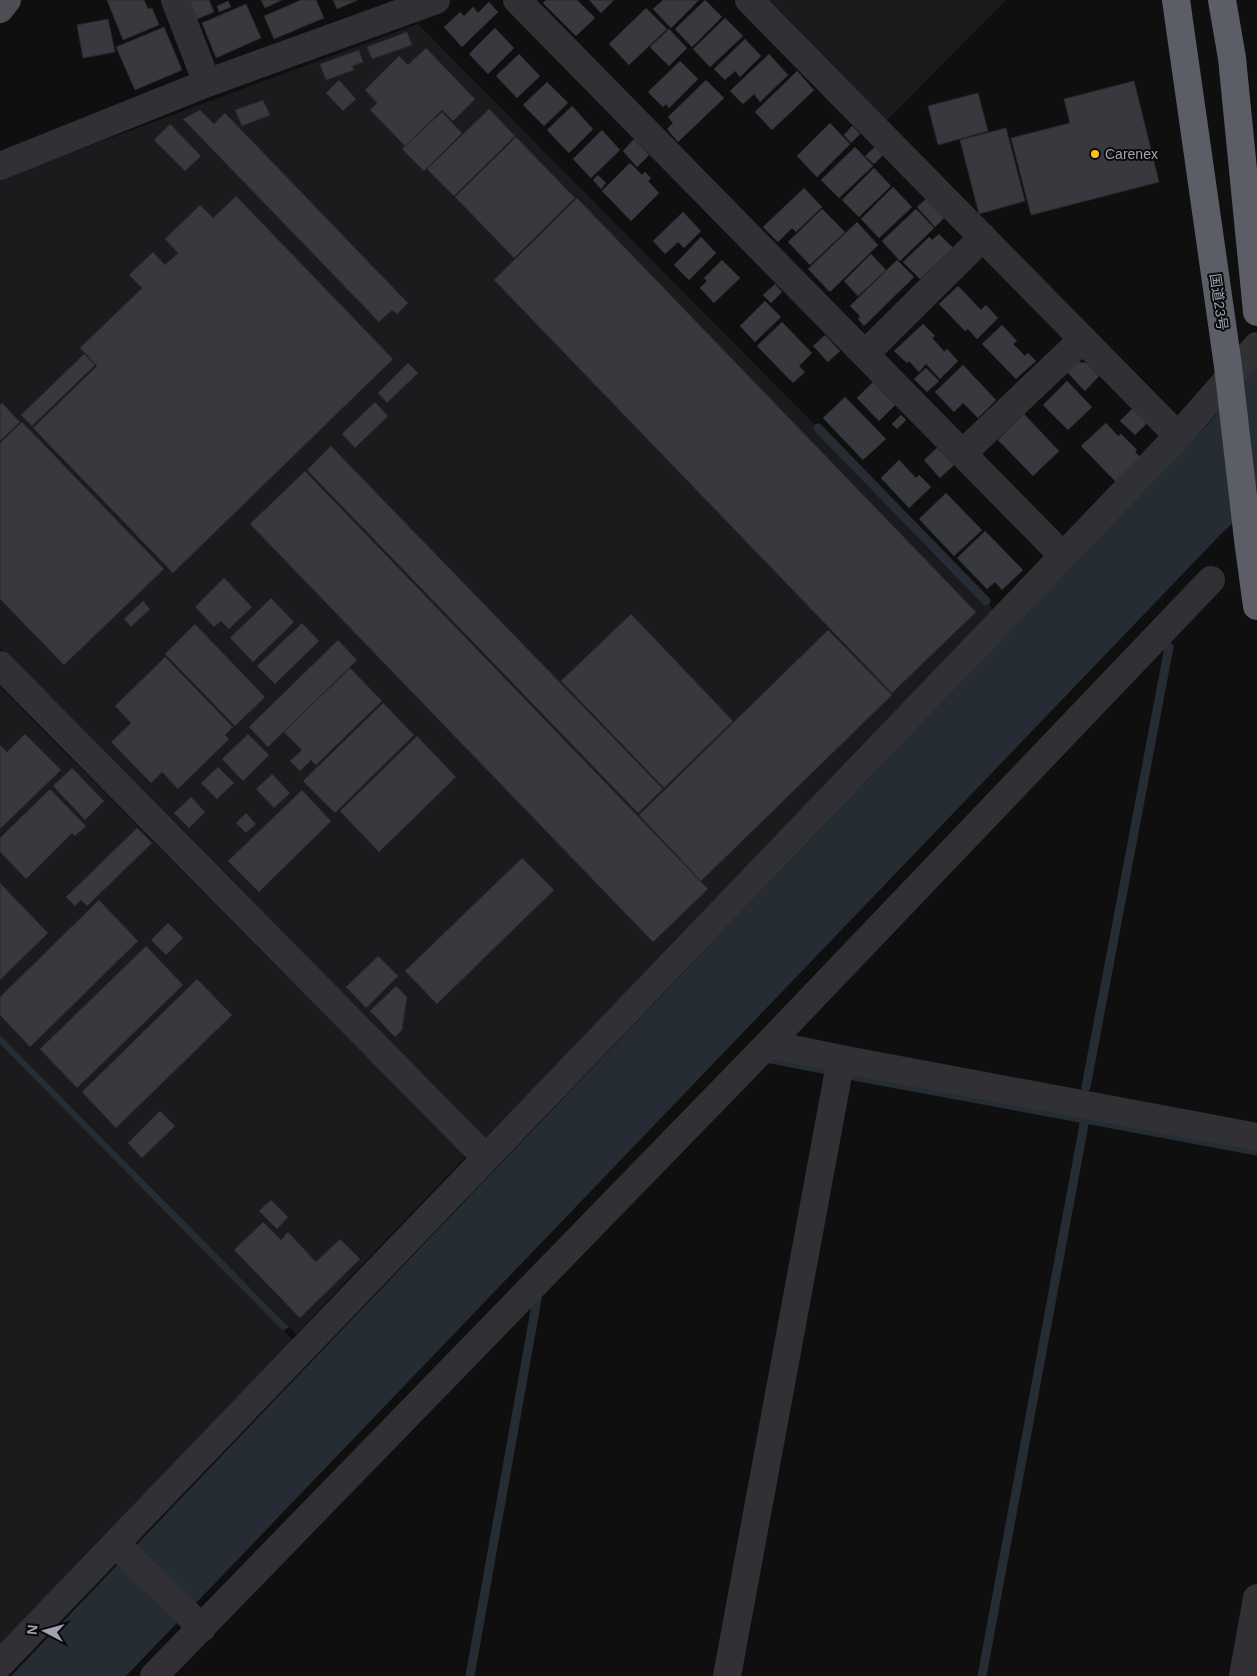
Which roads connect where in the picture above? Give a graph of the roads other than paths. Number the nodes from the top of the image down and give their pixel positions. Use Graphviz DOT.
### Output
graph roads {
  1 [pos="7,0"];
  2 [pos="175,0"];
  3 [pos="436,0"];
  4 [pos="517,0"];
  5 [pos="749,0"];
  6 [pos="1168,0"];
  7 [pos="1176,0"];
  8 [pos="1222,0"];
  9 [pos="1226,0"];
  10 [pos="0,9"];
  11 [pos="1232,58"];
  12 [pos="1186,68"];
  13 [pos="207,83"];
  14 [pos="0,166"];
  15 [pos="983,238"];
  16 [pos="1257,312"];
  17 [pos="1083,339"];
  18 [pos="1257,346"];
  19 [pos="865,354"];
  20 [pos="1178,436"];
  21 [pos="963,454"];
  22 [pos="1063,556"];
  23 [pos="1211,580"];
  24 [pos="1257,606"];
  25 [pos="0,665"];
  26 [pos="768,1044"];
  27 [pos="841,1059"];
  28 [pos="1257,1136"];
  29 [pos="486,1158"];
  30 [pos="120,1548"];
  31 [pos="1257,1598"];
  32 [pos="196,1622"];
  33 [pos="0,1664"];
  34 [pos="154,1676"];
  35 [pos="727,1676"];
  36 [pos="1243,1676"];
  1 -- 10 [label="main road"];
  2 -- 13 [label="street"];
  3 -- 13 [label="street"];
  4 -- 19 [label="street"];
  5 -- 15 [label="street"];
  6 -- 12 [label="highway"];
  7 -- 12 [label="highway, 国道23号"];
  8 -- 11 [label="highway"];
  9 -- 11 [label="highway"];
  11 -- 16 [label="highway"];
  12 -- 24 [label="highway, 国道23号"];
  13 -- 14 [label="street"];
  15 -- 17 [label="street"];
  15 -- 19 [label="street"];
  17 -- 20 [label="street"];
  17 -- 21 [label="street"];
  18 -- 20 [label="street"];
  19 -- 21 [label="street"];
  20 -- 22 [label="street"];
  21 -- 22 [label="street"];
  22 -- 29 [label="street"];
  23 -- 26 [label="street"];
  25 -- 29 [label="street"];
  26 -- 27 [label="street"];
  26 -- 32 [label="street"];
  27 -- 28 [label="street"];
  27 -- 35 [label="street"];
  29 -- 30 [label="street"];
  30 -- 32 [label="street"];
  30 -- 33 [label="street"];
  31 -- 36 [label="street"];
  32 -- 34 [label="street"];
}
